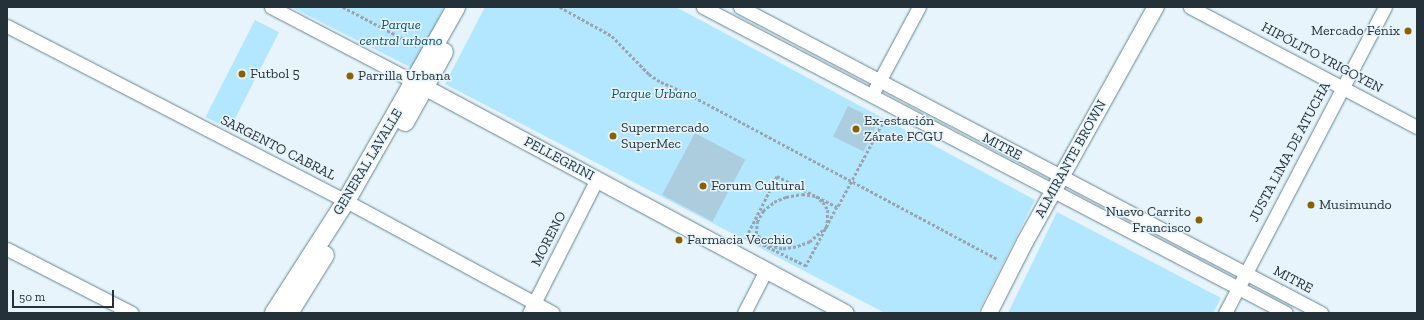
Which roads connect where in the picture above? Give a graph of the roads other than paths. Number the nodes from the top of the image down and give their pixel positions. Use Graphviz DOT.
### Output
graph roads {
  1 [pos="271,7"];
  2 [pos="456,7"];
  3 [pos="468,7"];
  4 [pos="703,7"];
  5 [pos="740,7"];
  6 [pos="919,7"];
  7 [pos="1156,7"];
  8 [pos="1190,7"];
  9 [pos="1385,7"];
  10 [pos="7,26"];
  11 [pos="879,81"];
  12 [pos="420,85"];
  13 [pos="1342,87"];
  14 [pos="871,96"];
  15 [pos="1417,127"];
  16 [pos="1061,177"];
  17 [pos="597,179"];
  18 [pos="1053,192"];
  19 [pos="350,203"];
  20 [pos="7,249"];
  21 [pos="766,270"];
  22 [pos="1245,273"];
  23 [pos="1238,288"];
  24 [pos="532,308"];
  25 [pos="132,313"];
  26 [pos="274,313"];
  27 [pos="289,313"];
  28 [pos="553,313"];
  29 [pos="744,313"];
  30 [pos="846,313"];
  31 [pos="989,313"];
  32 [pos="1226,313"];
  33 [pos="1286,313"];
  34 [pos="1321,313"];
  1 -- 12 [label="street, PELLEGRINI"];
  2 -- 12 [label="main road, GENERAL LAVALLE"];
  3 -- 12 [label="main road, GENERAL LAVALLE"];
  4 -- 14 [label="street, MITRE"];
  5 -- 11 [label="street, MITRE"];
  6 -- 11 [label="street"];
  7 -- 16 [label="street, ALMIRANTE BROWN"];
  8 -- 13 [label="street, HIPÓLITO YRIGOYEN"];
  9 -- 13 [label="street, JUSTA LIMA DE ATUCHA"];
  10 -- 19 [label="street, SARGENTO CABRAL"];
  11 -- 14 [label="street"];
  11 -- 16 [label="street, MITRE"];
  12 -- 17 [label="street, PELLEGRINI"];
  12 -- 19 [label="main road, GENERAL LAVALLE"];
  13 -- 15 [label="street, HIPÓLITO YRIGOYEN"];
  13 -- 22 [label="street, JUSTA LIMA DE ATUCHA"];
  14 -- 18 [label="street, MITRE"];
  16 -- 18 [label="street, ALMIRANTE BROWN"];
  16 -- 22 [label="street, MITRE"];
  17 -- 21 [label="street, PELLEGRINI"];
  17 -- 24 [label="street, MORENO"];
  18 -- 23 [label="street, MITRE"];
  18 -- 31 [label="street, ALMIRANTE BROWN"];
  19 -- 24 [label="street, SARGENTO CABRAL"];
  19 -- 26 [label="main road, GENERAL LAVALLE"];
  19 -- 27 [label="main road, GENERAL LAVALLE"];
  20 -- 25 [label="street"];
  21 -- 29 [label="street"];
  21 -- 30 [label="street, PELLEGRINI"];
  22 -- 23 [label="street, JUSTA LIMA DE ATUCHA"];
  22 -- 34 [label="street, MITRE"];
  23 -- 32 [label="street, JUSTA LIMA DE ATUCHA"];
  23 -- 33 [label="street, MITRE"];
  24 -- 28 [label="street, SARGENTO CABRAL"];
}
